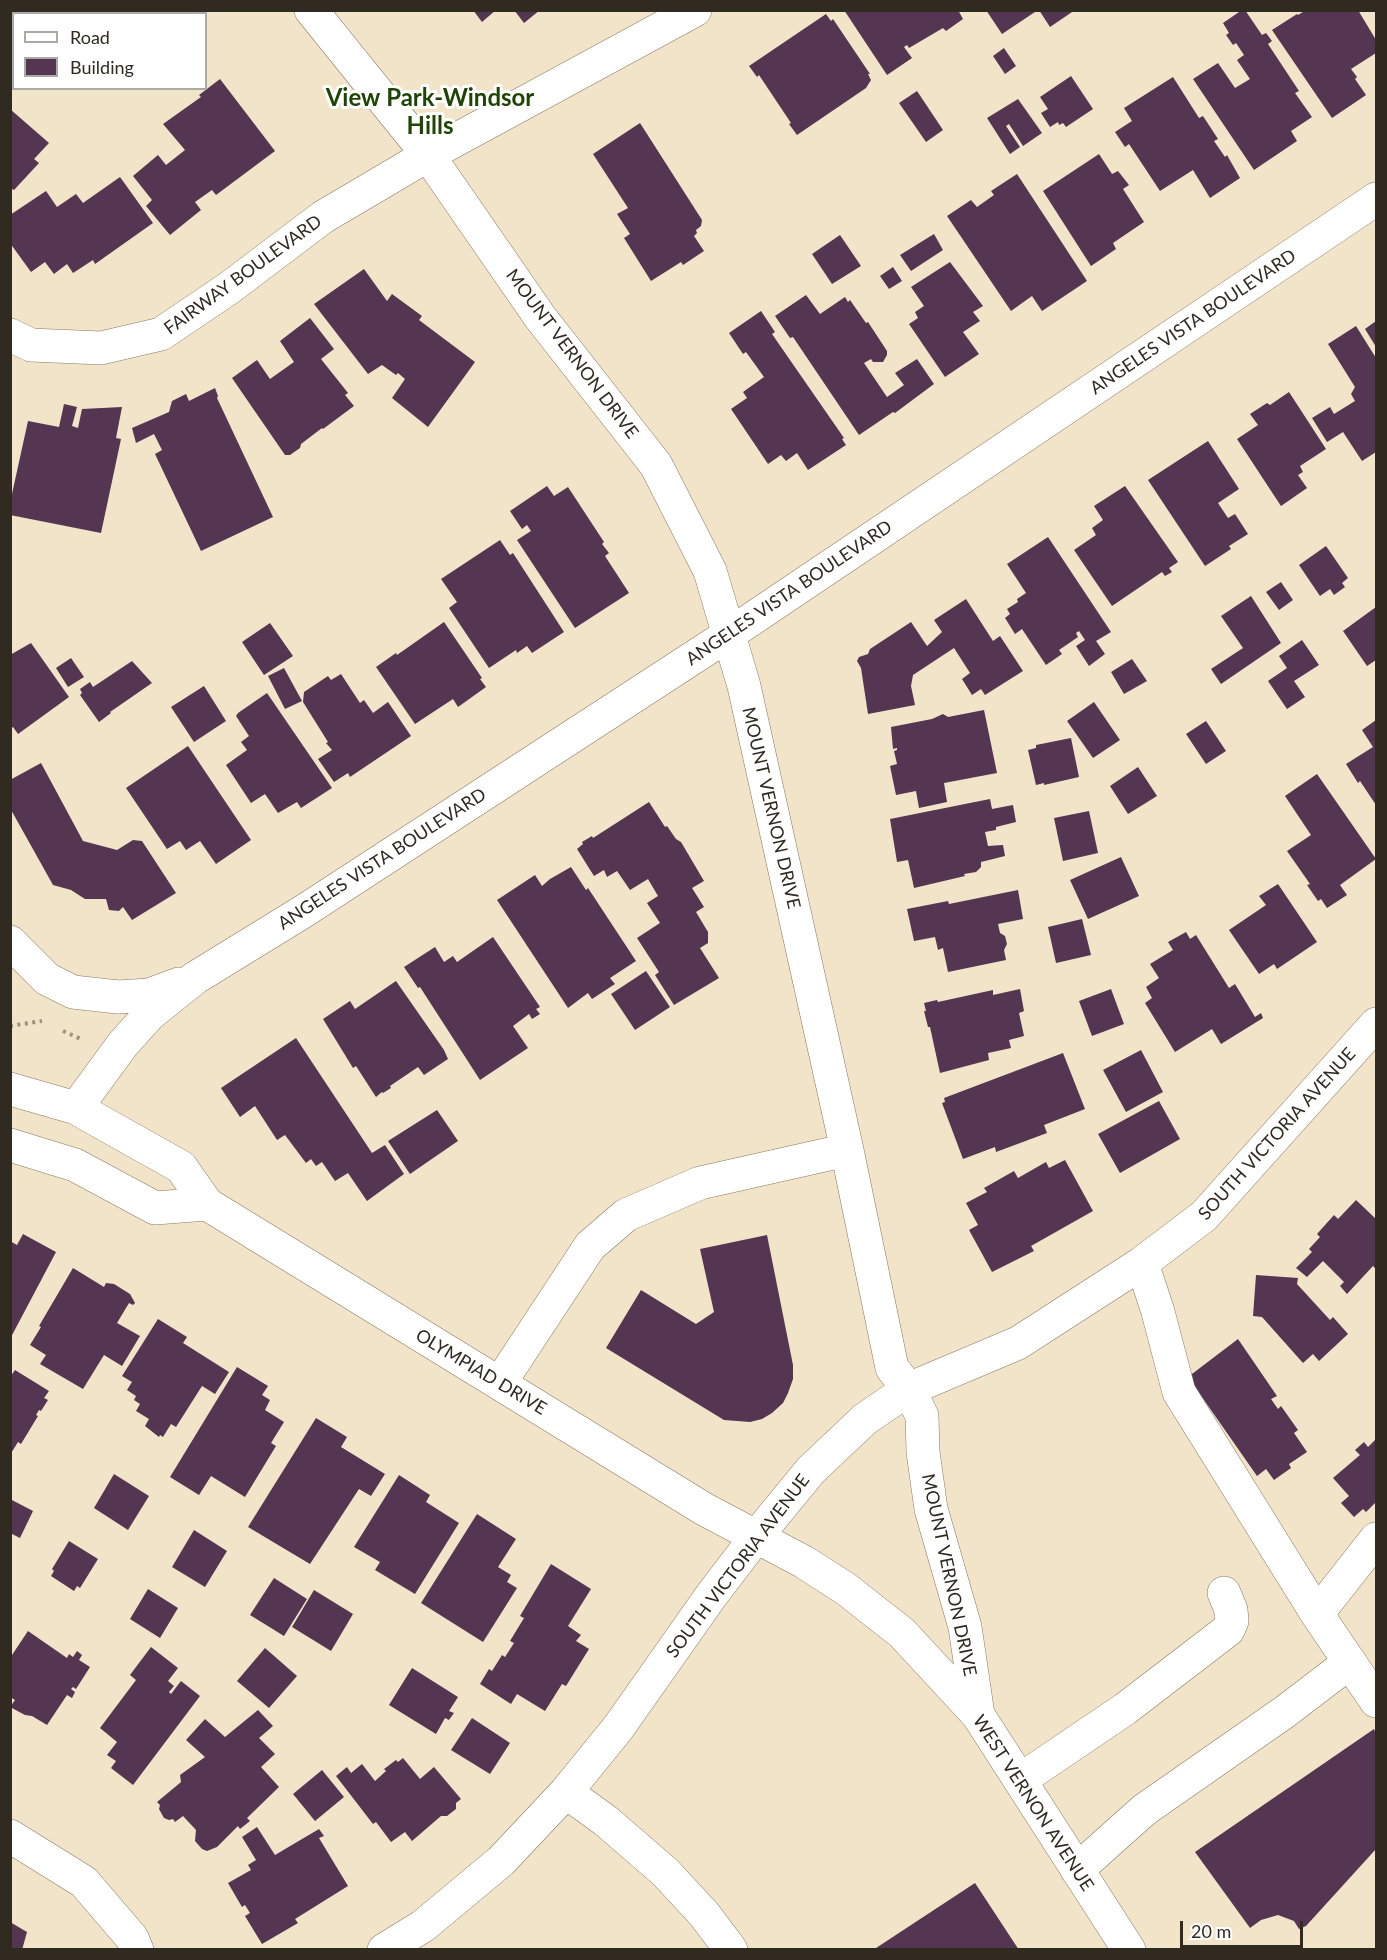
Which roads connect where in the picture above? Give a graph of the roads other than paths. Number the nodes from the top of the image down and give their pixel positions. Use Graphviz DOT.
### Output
graph roads {
  1 [pos="311,10"];
  2 [pos="695,10"];
  3 [pos="428,155"];
  4 [pos="1377,199"];
  5 [pos="10,335"];
  6 [pos="728,634"];
  7 [pos="10,942"];
  8 [pos="195,978"];
  9 [pos="1377,1024"];
  10 [pos="10,1089"];
  11 [pos="76,1108"];
  12 [pos="10,1145"];
  13 [pos="847,1149"];
  14 [pos="207,1204"];
  15 [pos="1142,1263"];
  16 [pos="500,1383"];
  17 [pos="909,1389"];
  18 [pos="756,1537"];
  19 [pos="1377,1539"];
  20 [pos="1224,1593"];
  21 [pos="1317,1614"];
  22 [pos="1350,1662"];
  23 [pos="1377,1701"];
  24 [pos="978,1715"];
  25 [pos="1020,1780"];
  26 [pos="566,1792"];
  27 [pos="10,1836"];
  28 [pos="1077,1870"];
  29 [pos="137,1950"];
  30 [pos="384,1950"];
  31 [pos="731,1950"];
  32 [pos="1129,1950"];
  1 -- 3 [label="street, MOUNT VERNON DRIVE"];
  2 -- 3 [label="street, FAIRWAY BOULEVARD"];
  3 -- 5 [label="street, FAIRWAY BOULEVARD"];
  3 -- 6 [label="street, MOUNT VERNON DRIVE"];
  4 -- 6 [label="street, ANGELES VISTA BOULEVARD"];
  6 -- 8 [label="street, ANGELES VISTA BOULEVARD"];
  6 -- 13 [label="street, MOUNT VERNON DRIVE"];
  7 -- 8 [label="street, ANGELES VISTA BOULEVARD"];
  8 -- 11 [label="street, ANGELES VISTA BOULEVARD"];
  9 -- 15 [label="street, SOUTH VICTORIA AVENUE"];
  10 -- 11 [label="street, OLYMPIAD DRIVE"];
  11 -- 14 [label="street, OLYMPIAD DRIVE"];
  12 -- 14 [label="street"];
  13 -- 16 [label="street"];
  13 -- 17 [label="street, MOUNT VERNON DRIVE"];
  14 -- 16 [label="street, OLYMPIAD DRIVE"];
  15 -- 17 [label="street, SOUTH VICTORIA AVENUE"];
  15 -- 21 [label="street"];
  16 -- 18 [label="street, OLYMPIAD DRIVE"];
  17 -- 18 [label="street, SOUTH VICTORIA AVENUE"];
  17 -- 24 [label="street, MOUNT VERNON DRIVE"];
  18 -- 24 [label="street, WEST VERNON AVENUE"];
  18 -- 26 [label="street, SOUTH VICTORIA AVENUE"];
  19 -- 21 [label="street"];
  20 -- 25 [label="street"];
  21 -- 22 [label="street"];
  22 -- 23 [label="street"];
  22 -- 28 [label="street"];
  24 -- 25 [label="street, WEST VERNON AVENUE"];
  25 -- 28 [label="street, WEST VERNON AVENUE"];
  26 -- 30 [label="street, SOUTH VICTORIA AVENUE"];
  26 -- 31 [label="street"];
  27 -- 29 [label="street"];
  28 -- 32 [label="street, WEST VERNON AVENUE"];
}
